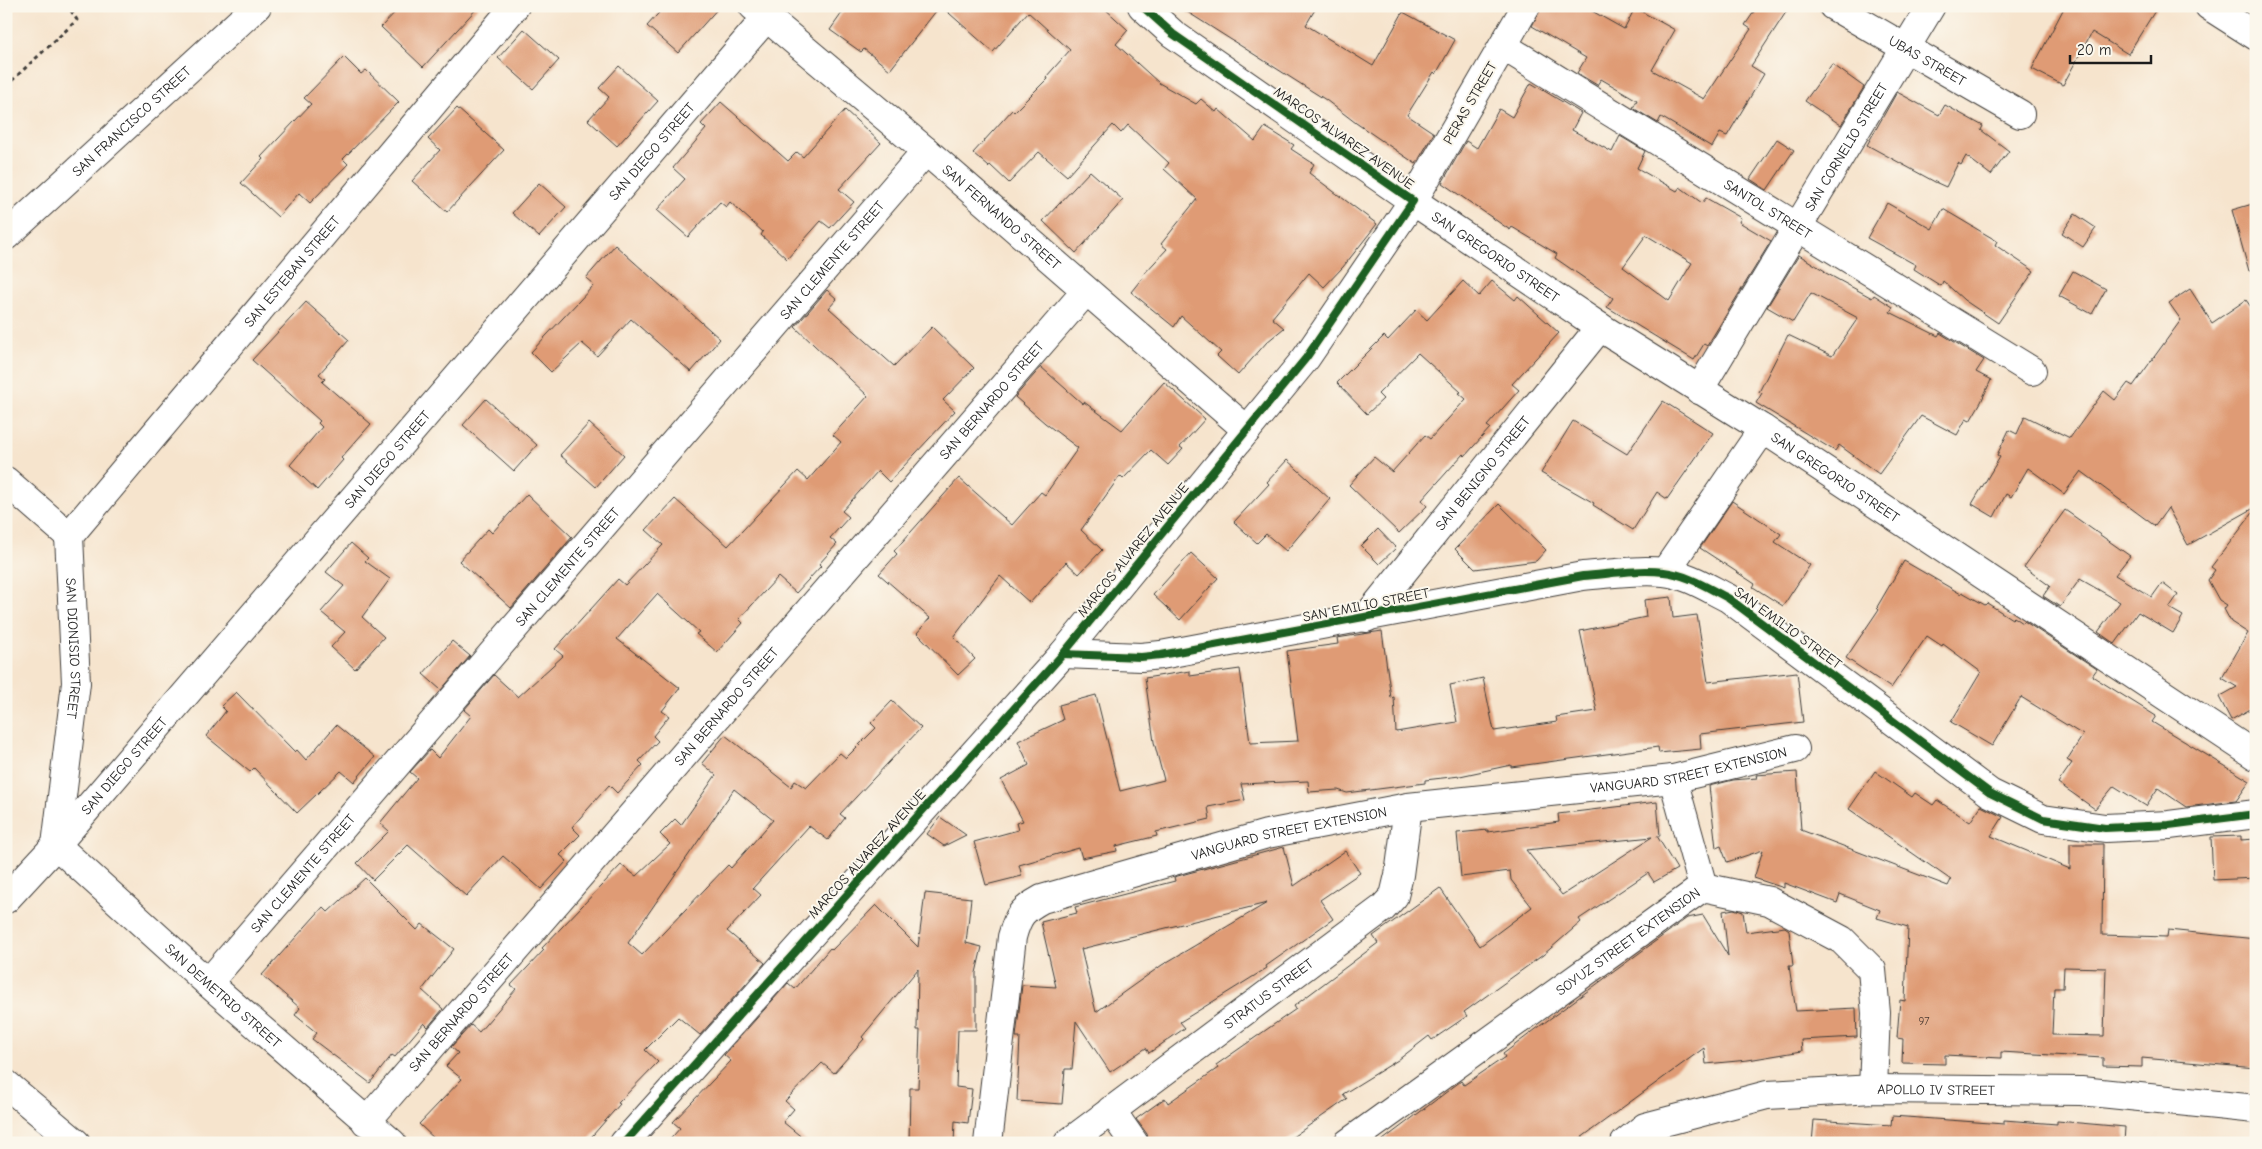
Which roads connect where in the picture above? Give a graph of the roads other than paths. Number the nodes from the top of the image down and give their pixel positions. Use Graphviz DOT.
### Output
graph roads {
  1 [pos="257,6"];
  2 [pos="515,6"];
  3 [pos="1142,6"];
  4 [pos="1526,6"];
  5 [pos="1833,6"];
  6 [pos="1931,6"];
  7 [pos="2209,6"];
  8 [pos="760,12"];
  9 [pos="2256,36"];
  10 [pos="1503,46"];
  11 [pos="1905,48"];
  12 [pos="2020,114"];
  13 [pos="926,151"];
  14 [pos="1413,200"];
  15 [pos="1797,227"];
  16 [pos="6,236"];
  17 [pos="1086,291"];
  18 [pos="1600,327"];
  19 [pos="2032,371"];
  20 [pos="1699,390"];
  21 [pos="1247,430"];
  22 [pos="1763,430"];
  23 [pos="6,481"];
  24 [pos="69,536"];
  25 [pos="1666,572"];
  26 [pos="1366,618"];
  27 [pos="1064,654"];
  28 [pos="1795,749"];
  29 [pos="2256,756"];
  30 [pos="1673,779"];
  31 [pos="1408,807"];
  32 [pos="2256,814"];
  33 [pos="56,845"];
  34 [pos="1702,887"];
  35 [pos="6,899"];
  36 [pos="208,983"];
  37 [pos="6,1084"];
  38 [pos="1873,1089"];
  39 [pos="2256,1108"];
  40 [pos="1111,1110"];
  41 [pos="366,1122"];
  42 [pos="1638,1138"];
  43 [pos="76,1143"];
  44 [pos="392,1143"];
  45 [pos="624,1143"];
  46 [pos="988,1143"];
  47 [pos="1068,1143"];
  48 [pos="1134,1143"];
  49 [pos="1348,1143"];
  1 -- 16 [label="street, SAN FRANCISCO STREET"];
  2 -- 24 [label="street, SAN ESTEBAN STREET"];
  3 -- 14 [label="street, MARCOS ALVAREZ AVENUE"];
  4 -- 10 [label="street, PERAS STREET"];
  5 -- 11 [label="street, UBAS STREET"];
  6 -- 11 [label="street, SAN CORNELIO STREET"];
  7 -- 9 [label="street"];
  8 -- 13 [label="street, SAN FERNANDO STREET"];
  8 -- 33 [label="street, SAN DIEGO STREET"];
  10 -- 14 [label="street, PERAS STREET"];
  10 -- 15 [label="street, SANTOL STREET"];
  11 -- 12 [label="street, UBAS STREET"];
  11 -- 15 [label="street, SAN CORNELIO STREET"];
  13 -- 17 [label="street, SAN FERNANDO STREET"];
  13 -- 36 [label="street, SAN CLEMENTE STREET"];
  14 -- 18 [label="street, SAN GREGORIO STREET"];
  14 -- 21 [label="street, MARCOS ALVAREZ AVENUE"];
  15 -- 19 [label="street, SANTOL STREET"];
  15 -- 20 [label="street, SAN CORNELIO STREET"];
  17 -- 21 [label="street, SAN FERNANDO STREET"];
  17 -- 41 [label="street, SAN BERNARDO STREET"];
  18 -- 20 [label="street, SAN GREGORIO STREET"];
  18 -- 26 [label="street, SAN BENIGNO STREET"];
  20 -- 22 [label="street, SAN GREGORIO STREET"];
  21 -- 27 [label="street, MARCOS ALVAREZ AVENUE"];
  22 -- 25 [label="street"];
  22 -- 29 [label="street, SAN GREGORIO STREET"];
  23 -- 24 [label="street"];
  24 -- 33 [label="street, SAN DIONISIO STREET"];
  25 -- 26 [label="street, SAN EMILIO STREET"];
  25 -- 32 [label="street, SAN EMILIO STREET"];
  26 -- 27 [label="street, SAN EMILIO STREET"];
  27 -- 45 [label="street, MARCOS ALVAREZ AVENUE"];
  28 -- 30 [label="street, VANGUARD STREET EXTENSION"];
  30 -- 31 [label="street, VANGUARD STREET EXTENSION"];
  30 -- 34 [label="street"];
  31 -- 40 [label="street, STRATUS STREET"];
  31 -- 46 [label="street, VANGUARD STREET EXTENSION"];
  33 -- 35 [label="street, SAN DIEGO STREET"];
  33 -- 36 [label="street, SAN DEMETRIO STREET"];
  34 -- 38 [label="street, SOYUZ STREET EXTENSION"];
  34 -- 49 [label="street, SOYUZ STREET EXTENSION"];
  36 -- 41 [label="street, SAN DEMETRIO STREET"];
  37 -- 43 [label="street"];
  38 -- 39 [label="street, APOLLO IV STREET"];
  38 -- 42 [label="street, APOLLO IV STREET"];
  40 -- 47 [label="street, STRATUS STREET"];
  40 -- 48 [label="street"];
  41 -- 44 [label="street, SAN DEMETRIO STREET"];
}
